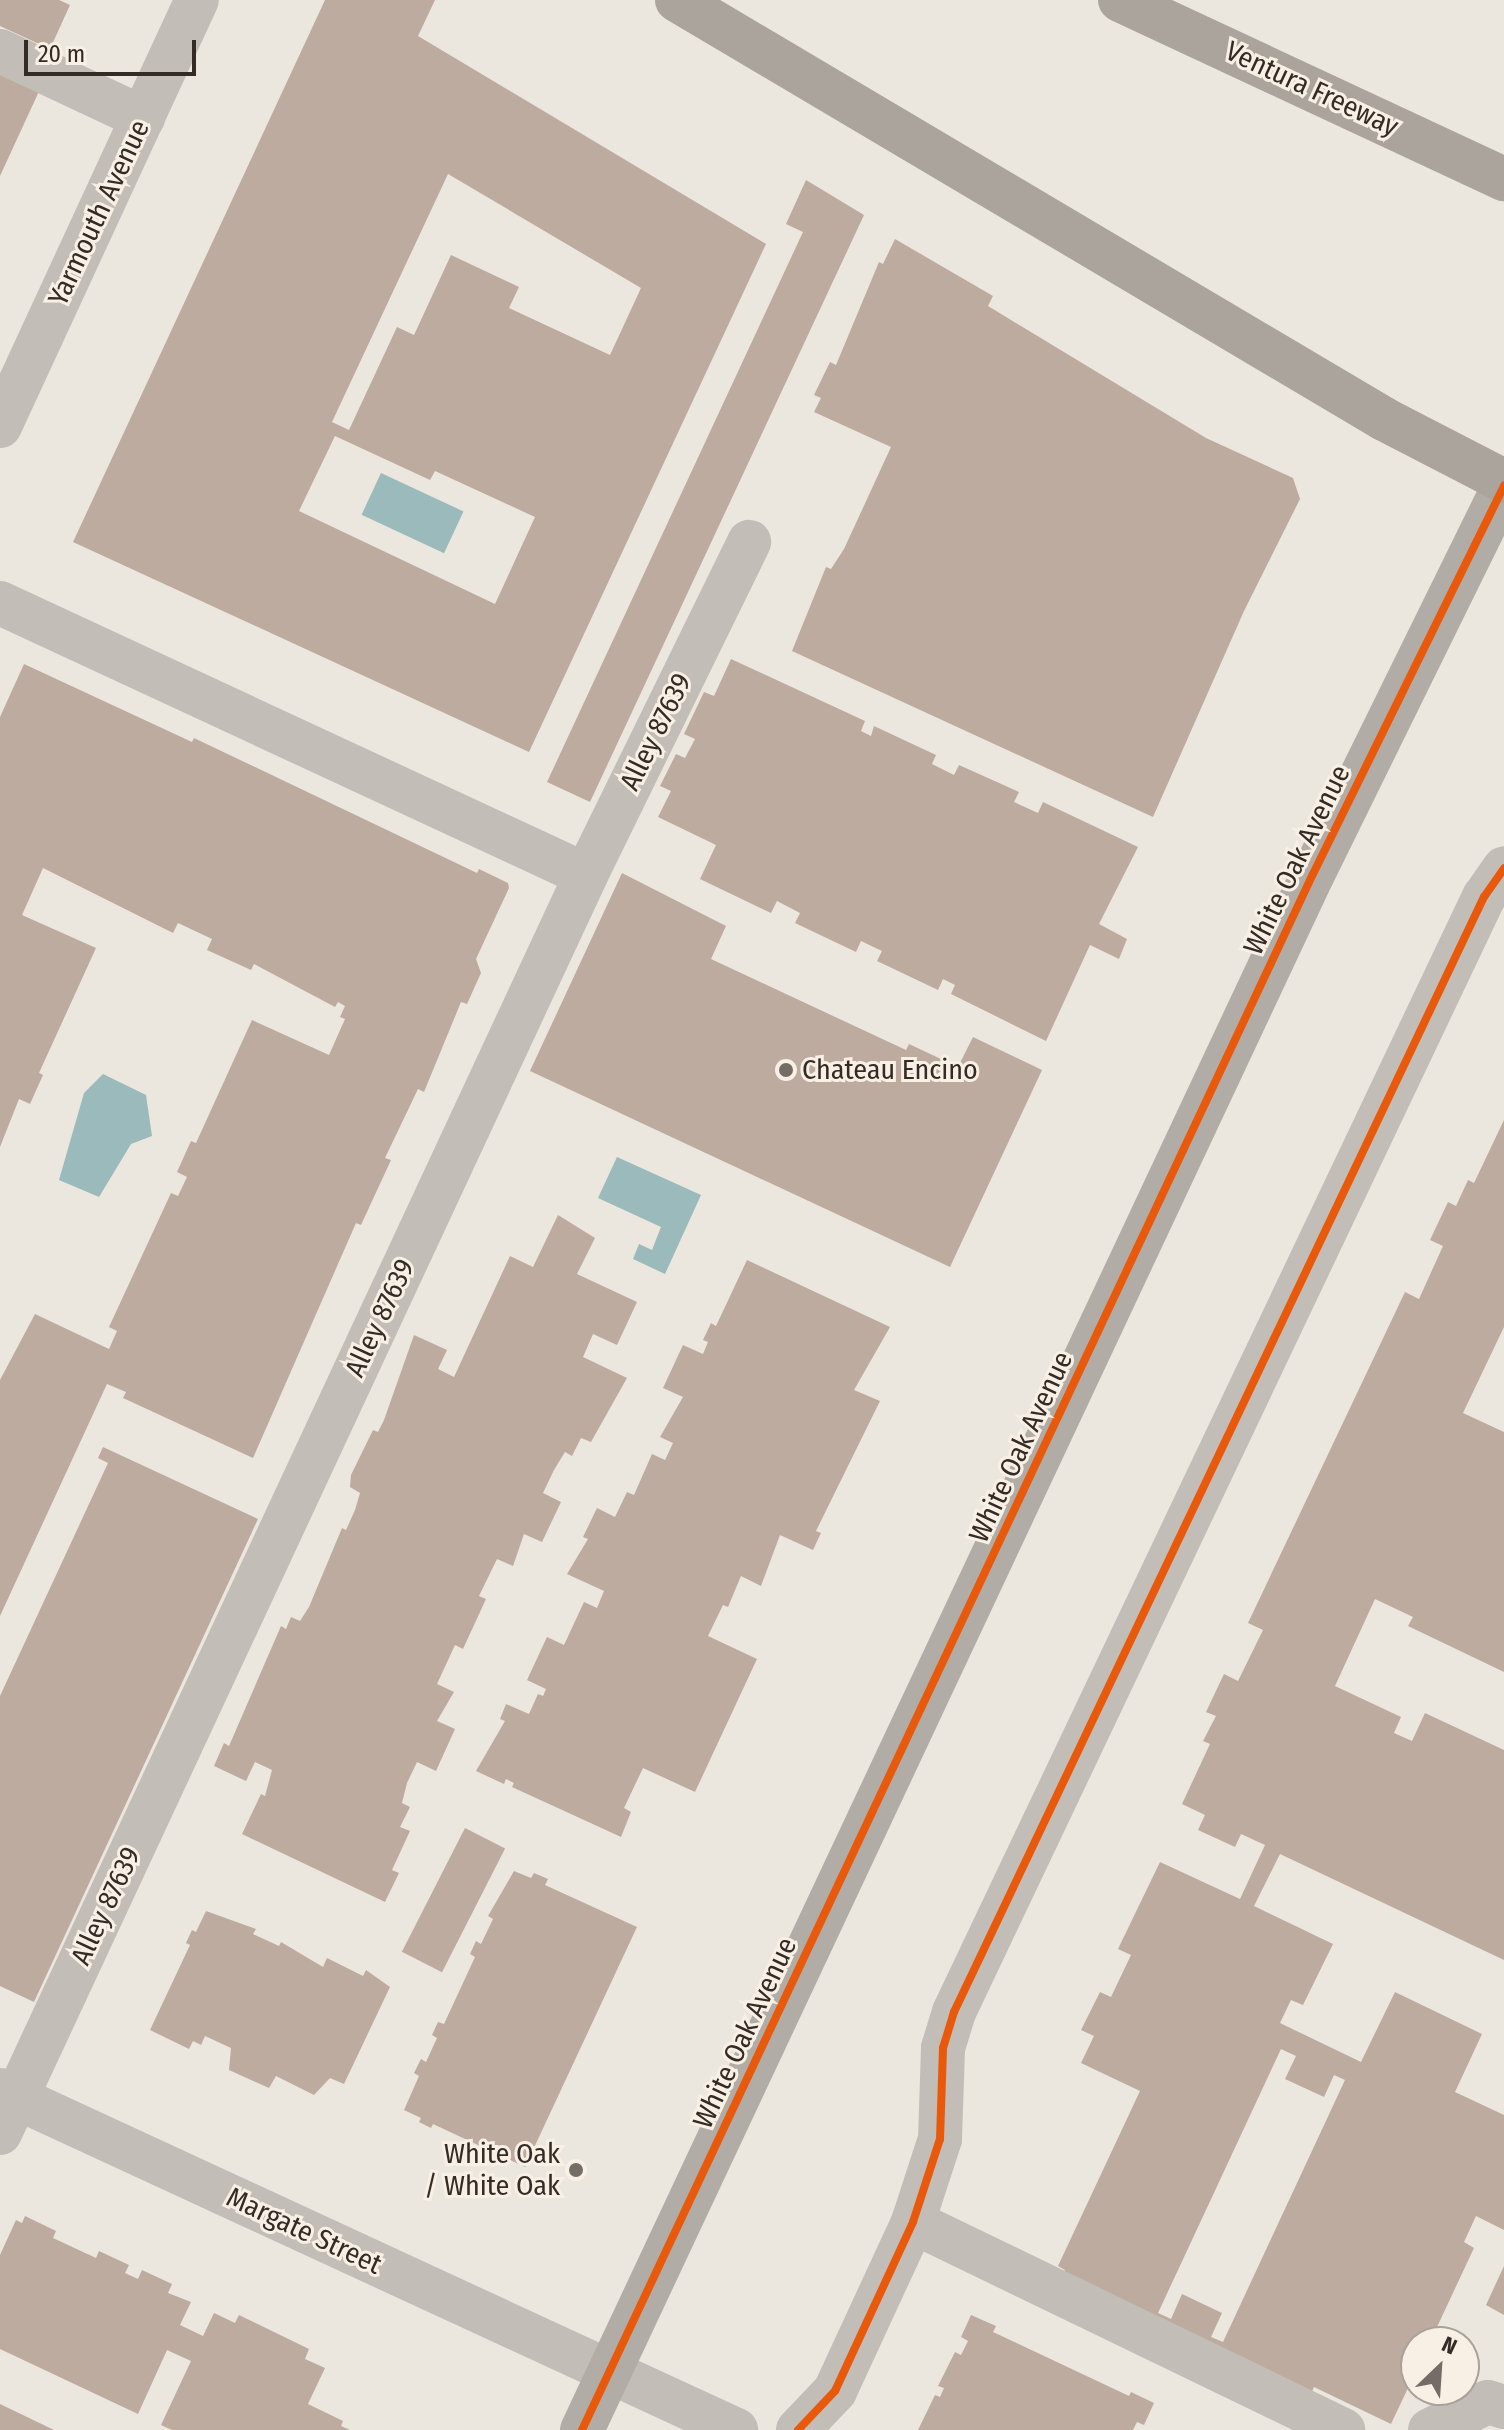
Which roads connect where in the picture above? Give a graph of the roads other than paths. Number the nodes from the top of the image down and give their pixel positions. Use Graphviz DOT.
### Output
graph roads {
  1 [pos="197,0"];
  2 [pos="677,0"];
  3 [pos="1120,0"];
  4 [pos="0,51"];
  5 [pos="143,118"];
  6 [pos="1491,172"];
  7 [pos="0,426"];
  8 [pos="1504,483"];
  9 [pos="749,542"];
  10 [pos="0,603"];
  11 [pos="1504,868"];
  12 [pos="586,875"];
  13 [pos="6,2107"];
  14 [pos="913,2222"];
  15 [pos="609,2372"];
  16 [pos="1504,2407"];
  17 [pos="582,2430"];
  18 [pos="736,2430"];
  19 [pos="798,2430"];
  20 [pos="1343,2430"];
  21 [pos="1430,2430"];
  1 -- 5 [label="street, Yarmouth Avenue"];
  2 -- 8 [label="highway"];
  3 -- 6 [label="highway, Ventura Freeway"];
  4 -- 5 [label="street"];
  5 -- 7 [label="street, Yarmouth Avenue"];
  8 -- 15 [label="main road, White Oak Avenue"];
  9 -- 12 [label="street, Alley 87639"];
  10 -- 12 [label="street"];
  11 -- 14 [label="street"];
  12 -- 13 [label="street, Alley 87639"];
  13 -- 15 [label="street, Margate Street"];
  14 -- 19 [label="street"];
  14 -- 20 [label="street"];
  15 -- 17 [label="main road, White Oak Avenue"];
  15 -- 18 [label="street"];
  16 -- 21 [label="street"];
}
